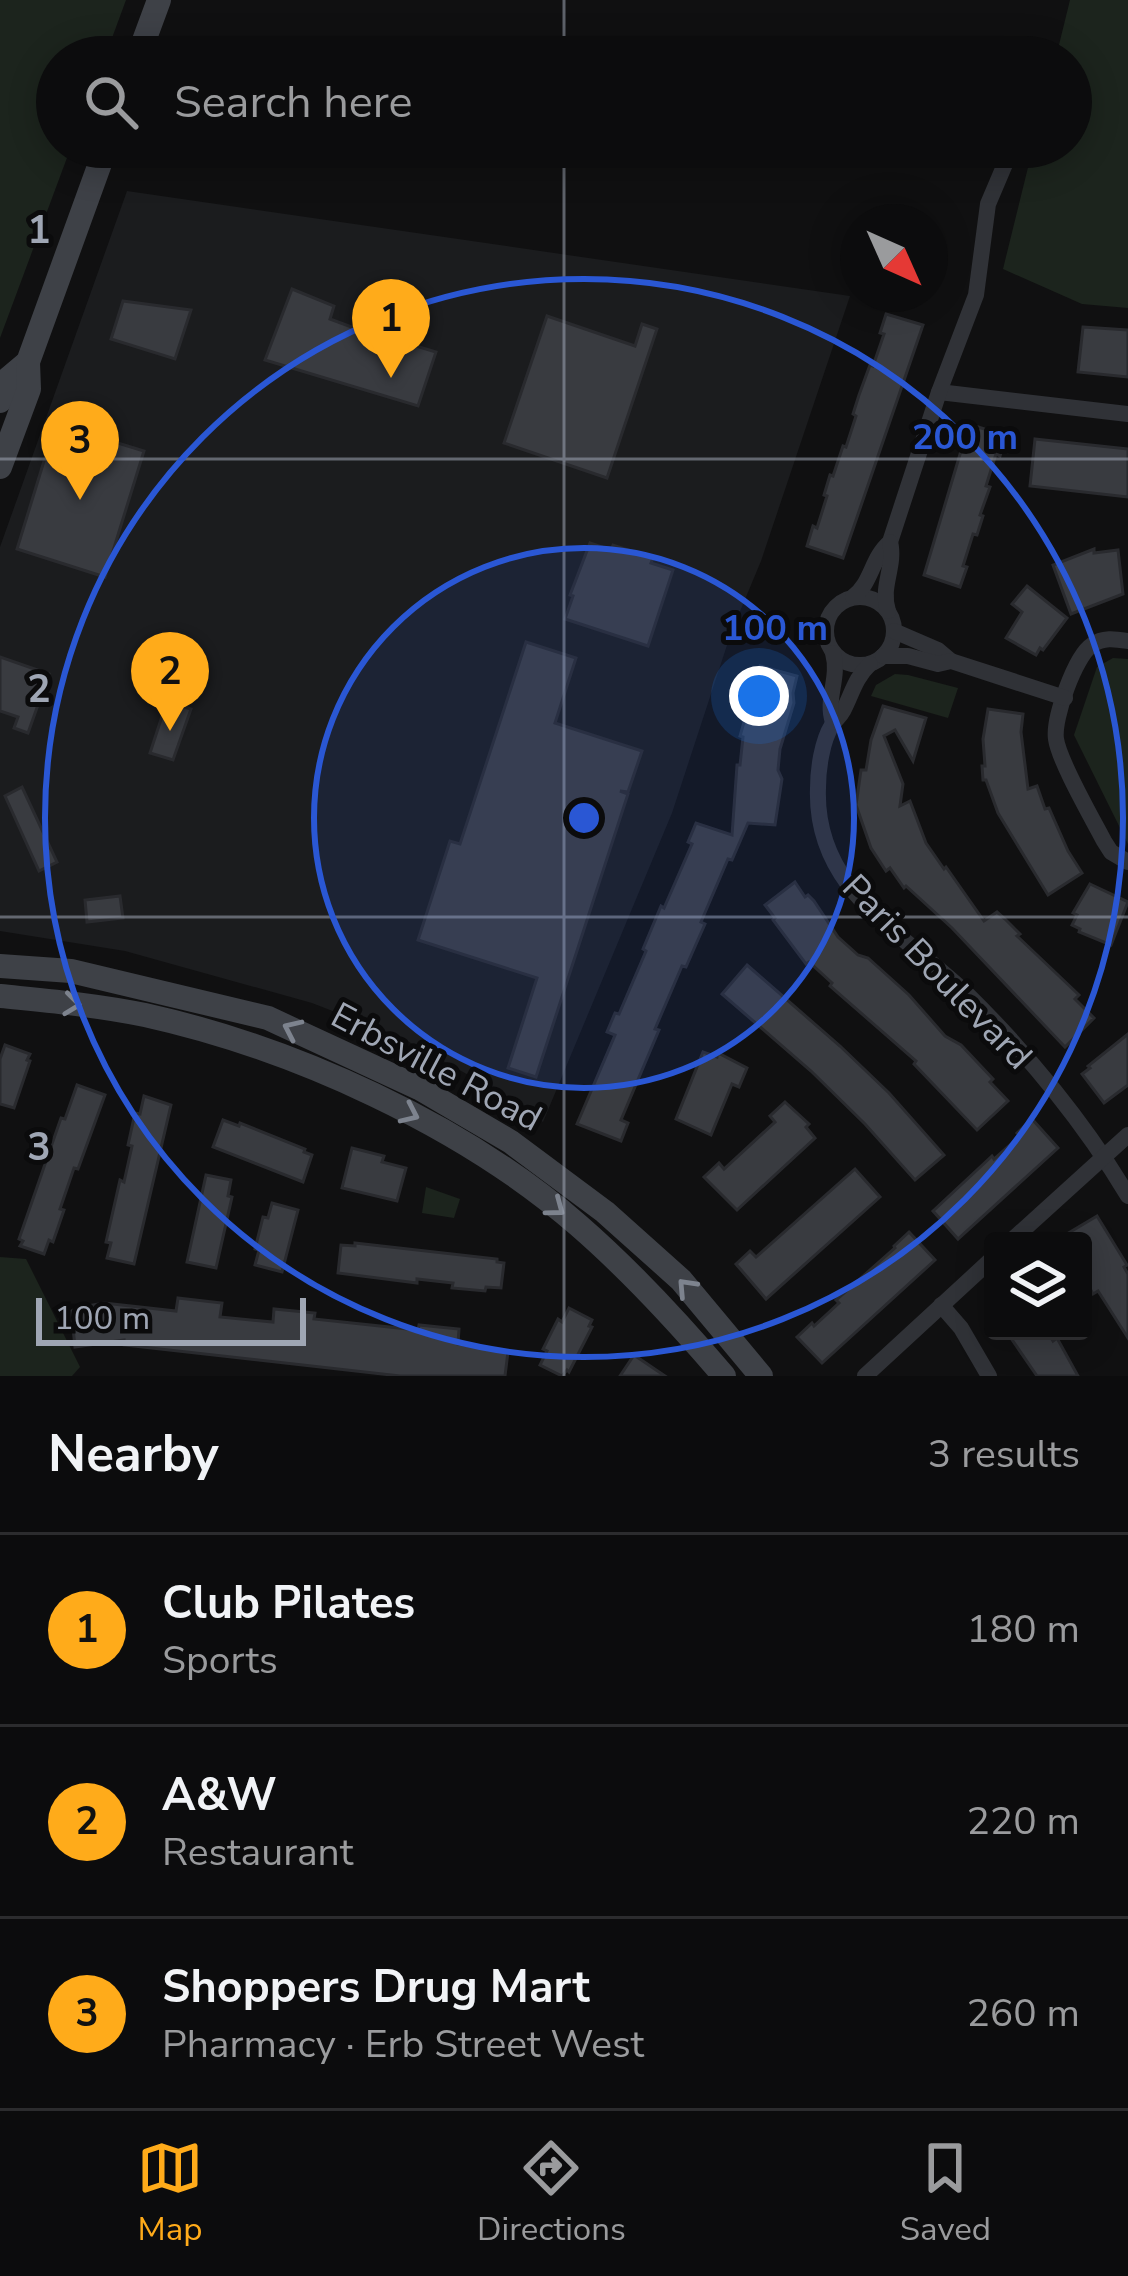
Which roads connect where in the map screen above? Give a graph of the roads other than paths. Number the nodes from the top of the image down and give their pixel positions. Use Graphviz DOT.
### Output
graph roads {
  1 [pos="159,0"];
  2 [pos="146,36"];
  3 [pos="98,168"];
  4 [pos="1003,168"];
  5 [pos="28,362"];
  6 [pos="939,392"];
  7 [pos="0,401"];
  8 [pos="1128,414"];
  9 [pos="0,467"];
  10 [pos="890,542"];
  11 [pos="853,598"];
  12 [pos="888,611"];
  13 [pos="894,631"];
  14 [pos="1128,641"];
  15 [pos="833,652"];
  16 [pos="876,660"];
  17 [pos="951,662"];
  18 [pos="1065,698"];
  19 [pos="832,722"];
  20 [pos="1128,862"];
  21 [pos="0,966"];
  22 [pos="0,996"];
  23 [pos="1128,1135"];
  24 [pos="1105,1156"];
  25 [pos="1128,1196"];
  26 [pos="1021,1232"];
  27 [pos="984,1266"];
  28 [pos="941,1305"];
  29 [pos="724,1376"];
  30 [pos="761,1376"];
  31 [pos="865,1376"];
  32 [pos="989,1376"];
  1 -- 2 [label="main road"];
  3 -- 5 [label="main road"];
  4 -- 6 [label="street"];
  5 -- 7 [label="main road"];
  5 -- 9 [label="main road"];
  6 -- 8 [label="street"];
  6 -- 10 [label="street"];
  10 -- 11 [label="street"];
  10 -- 12 [label="street"];
  11 -- 12 [label="street"];
  11 -- 15 [label="street"];
  12 -- 13 [label="street"];
  13 -- 16 [label="street"];
  13 -- 17 [label="street"];
  14 -- 18 [label="street"];
  15 -- 16 [label="street"];
  15 -- 19 [label="street, Paris Boulevard"];
  16 -- 17 [label="street"];
  16 -- 19 [label="street, Paris Boulevard"];
  17 -- 18 [label="street"];
  18 -- 20 [label="street"];
  19 -- 24 [label="street, Paris Boulevard"];
  30 -- 21 [label="main road, Erbsville Road, one-way"];
  22 -- 29 [label="main road, Erbsville Road, one-way"];
  23 -- 24 [label="street"];
  24 -- 25 [label="street, Paris Boulevard"];
  24 -- 26 [label="street"];
  27 -- 28 [label="street"];
  28 -- 31 [label="street"];
  28 -- 32 [label="street"];
}
